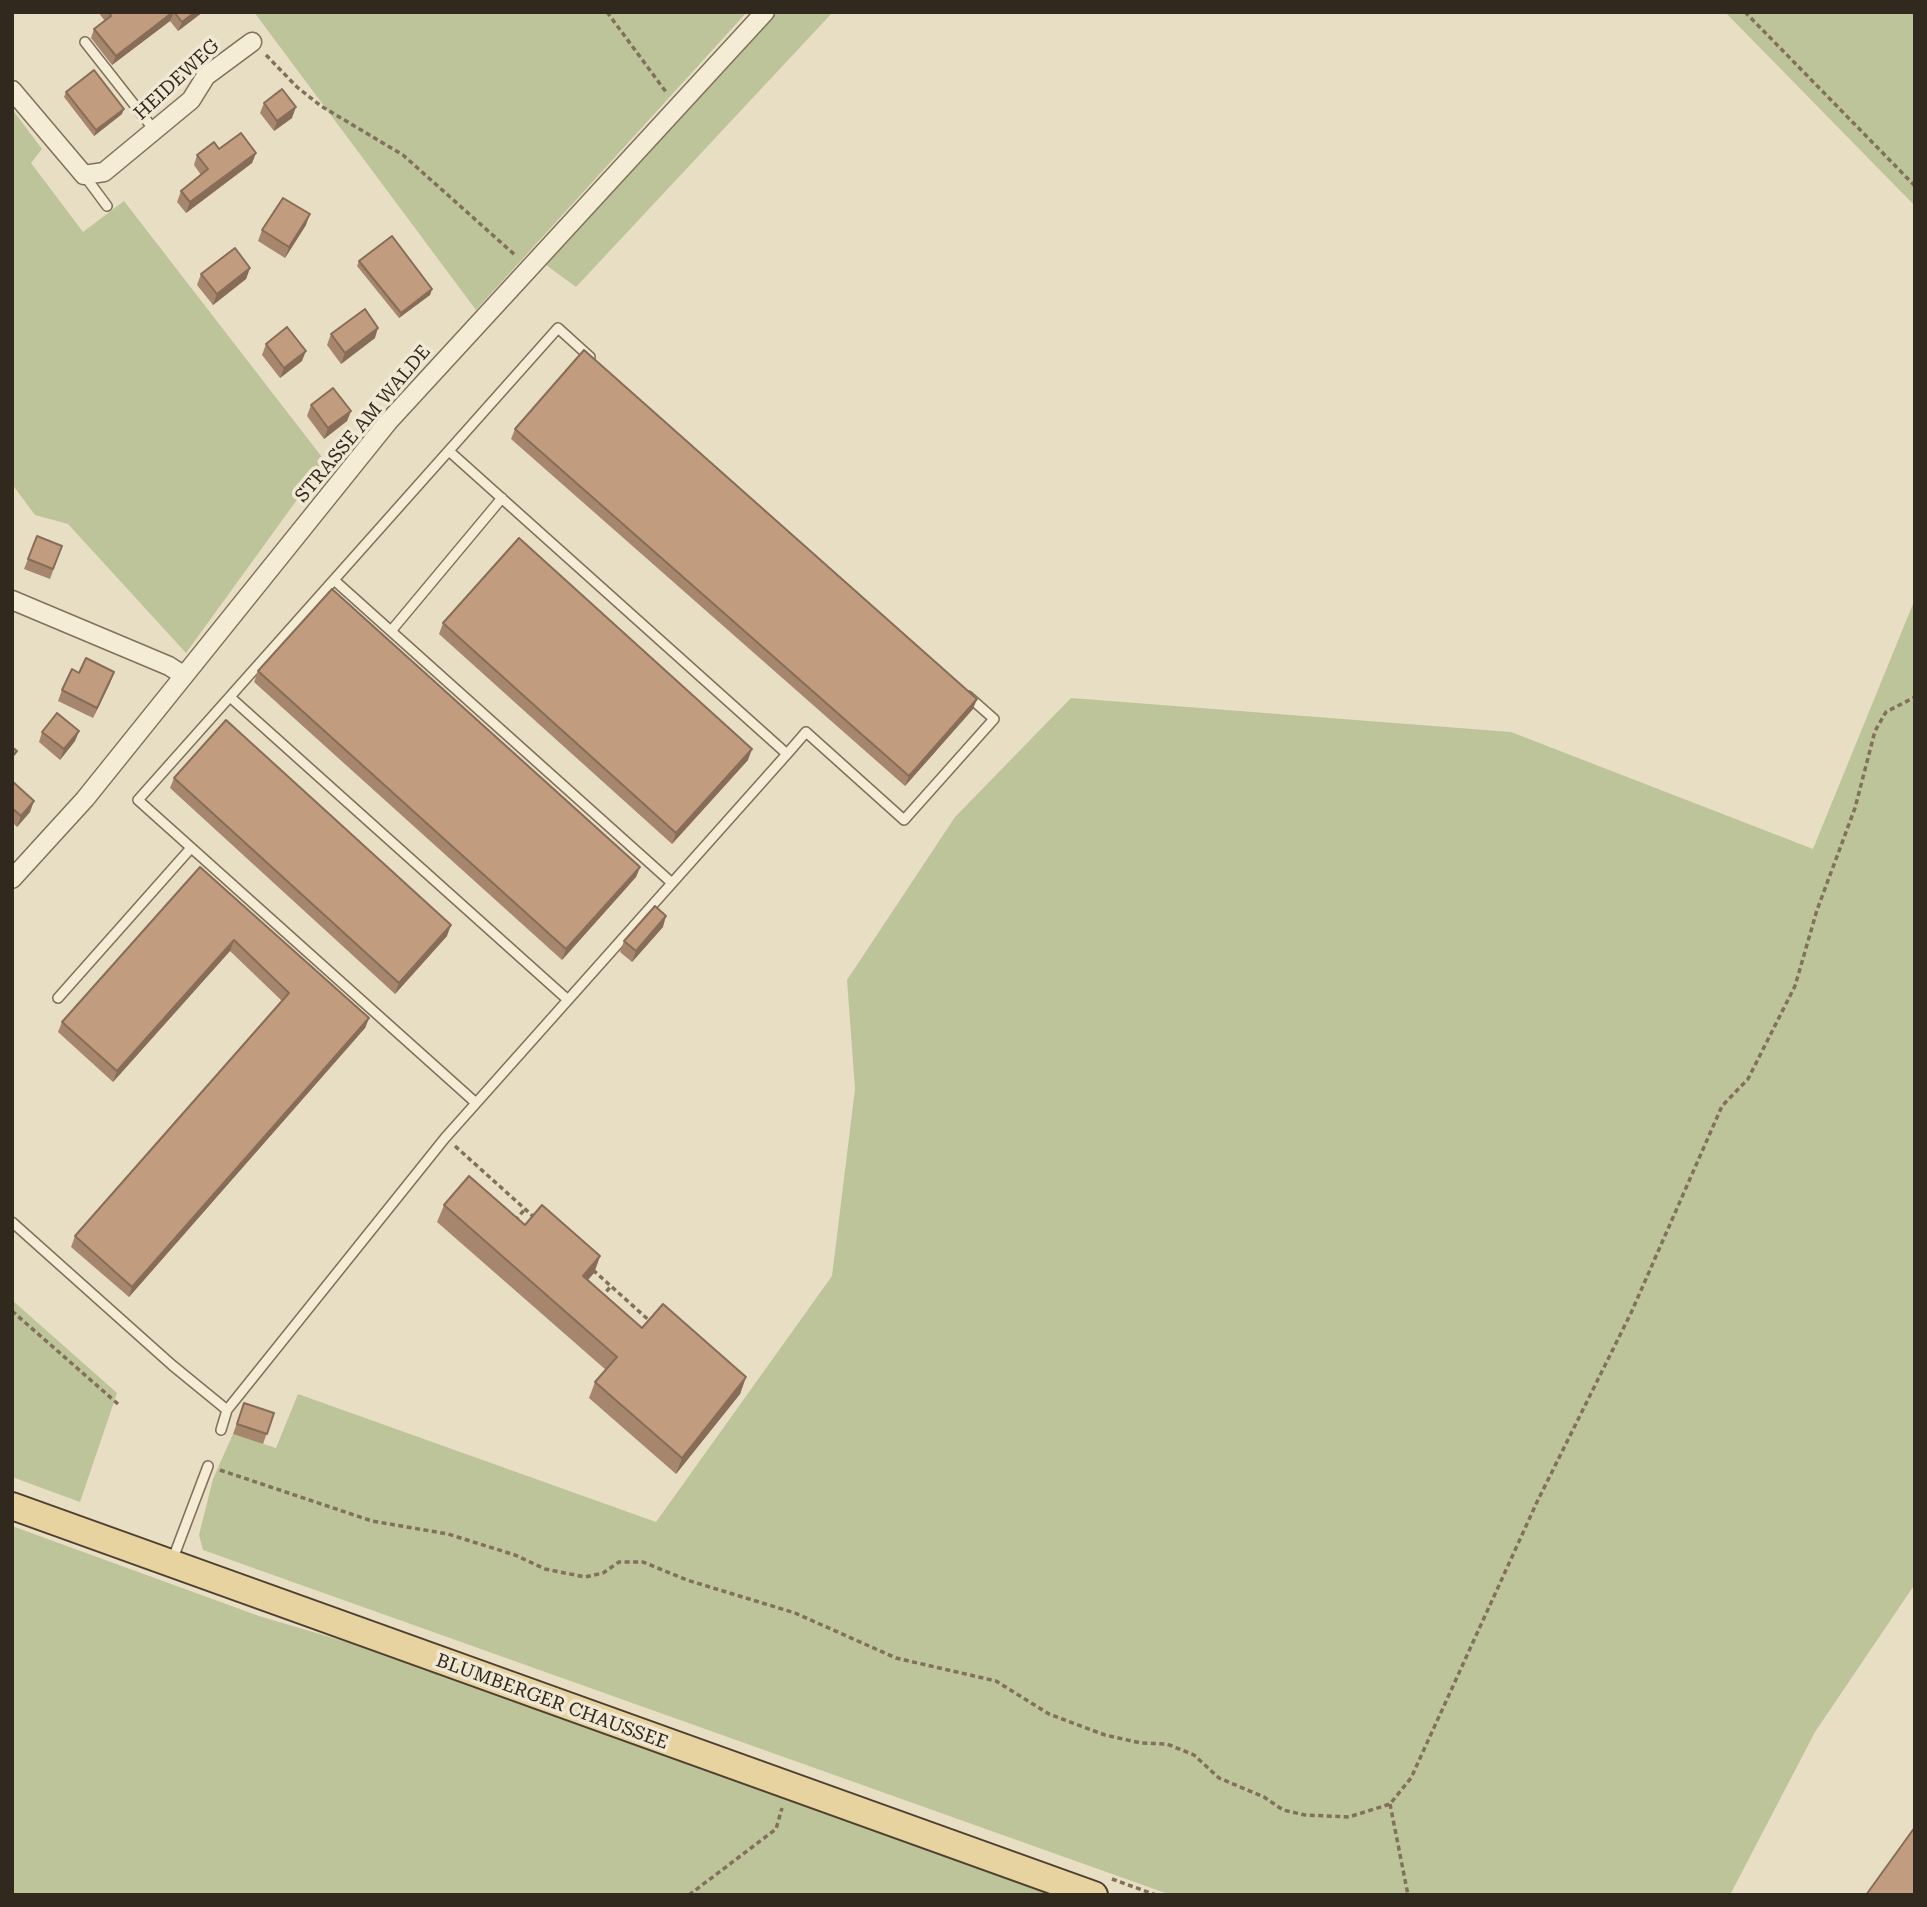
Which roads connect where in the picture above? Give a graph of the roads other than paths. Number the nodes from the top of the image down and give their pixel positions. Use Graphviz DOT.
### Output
graph roads {
  1 [pos="765,12"];
  2 [pos="85,41"];
  3 [pos="252,42"];
  4 [pos="12,90"];
  5 [pos="155,131"];
  6 [pos="84,175"];
  7 [pos="107,206"];
  8 [pos="600,365"];
  9 [pos="449,451"];
  10 [pos="502,498"];
  11 [pos="334,580"];
  12 [pos="12,600"];
  13 [pos="391,631"];
  14 [pos="183,676"];
  15 [pos="963,691"];
  16 [pos="230,697"];
  17 [pos="787,754"];
  18 [pos="191,848"];
  19 [pos="12,879"];
  20 [pos="672,883"];
  21 [pos="58,998"];
  22 [pos="568,1000"];
  23 [pos="476,1103"];
  24 [pos="12,1222"];
  25 [pos="227,1410"];
  26 [pos="221,1430"];
  27 [pos="208,1466"];
  28 [pos="12,1506"];
  29 [pos="171,1566"];
  30 [pos="1094,1895"];
  1 -- 14 [label="street, STRASSE AM WALDE"];
  2 -- 5 [label="lane"];
  3 -- 5 [label="street, HEIDEWEG"];
  4 -- 6 [label="street"];
  5 -- 6 [label="street, HEIDEWEG"];
  6 -- 7 [label="lane"];
  8 -- 9 [label="lane"];
  9 -- 10 [label="lane"];
  9 -- 11 [label="lane"];
  10 -- 13 [label="lane"];
  10 -- 17 [label="lane"];
  11 -- 13 [label="lane"];
  11 -- 16 [label="lane"];
  12 -- 14 [label="street"];
  13 -- 20 [label="lane"];
  14 -- 19 [label="street, STRASSE AM WALDE"];
  15 -- 17 [label="lane"];
  16 -- 18 [label="lane"];
  16 -- 22 [label="lane"];
  17 -- 20 [label="lane"];
  18 -- 21 [label="lane"];
  18 -- 23 [label="lane"];
  20 -- 22 [label="lane"];
  22 -- 23 [label="lane"];
  23 -- 25 [label="lane"];
  24 -- 25 [label="lane"];
  25 -- 26 [label="lane"];
  27 -- 29 [label="lane"];
  28 -- 29 [label="main road, BLUMBERGER CHAUSSEE"];
  29 -- 30 [label="main road, BLUMBERGER CHAUSSEE"];
}
